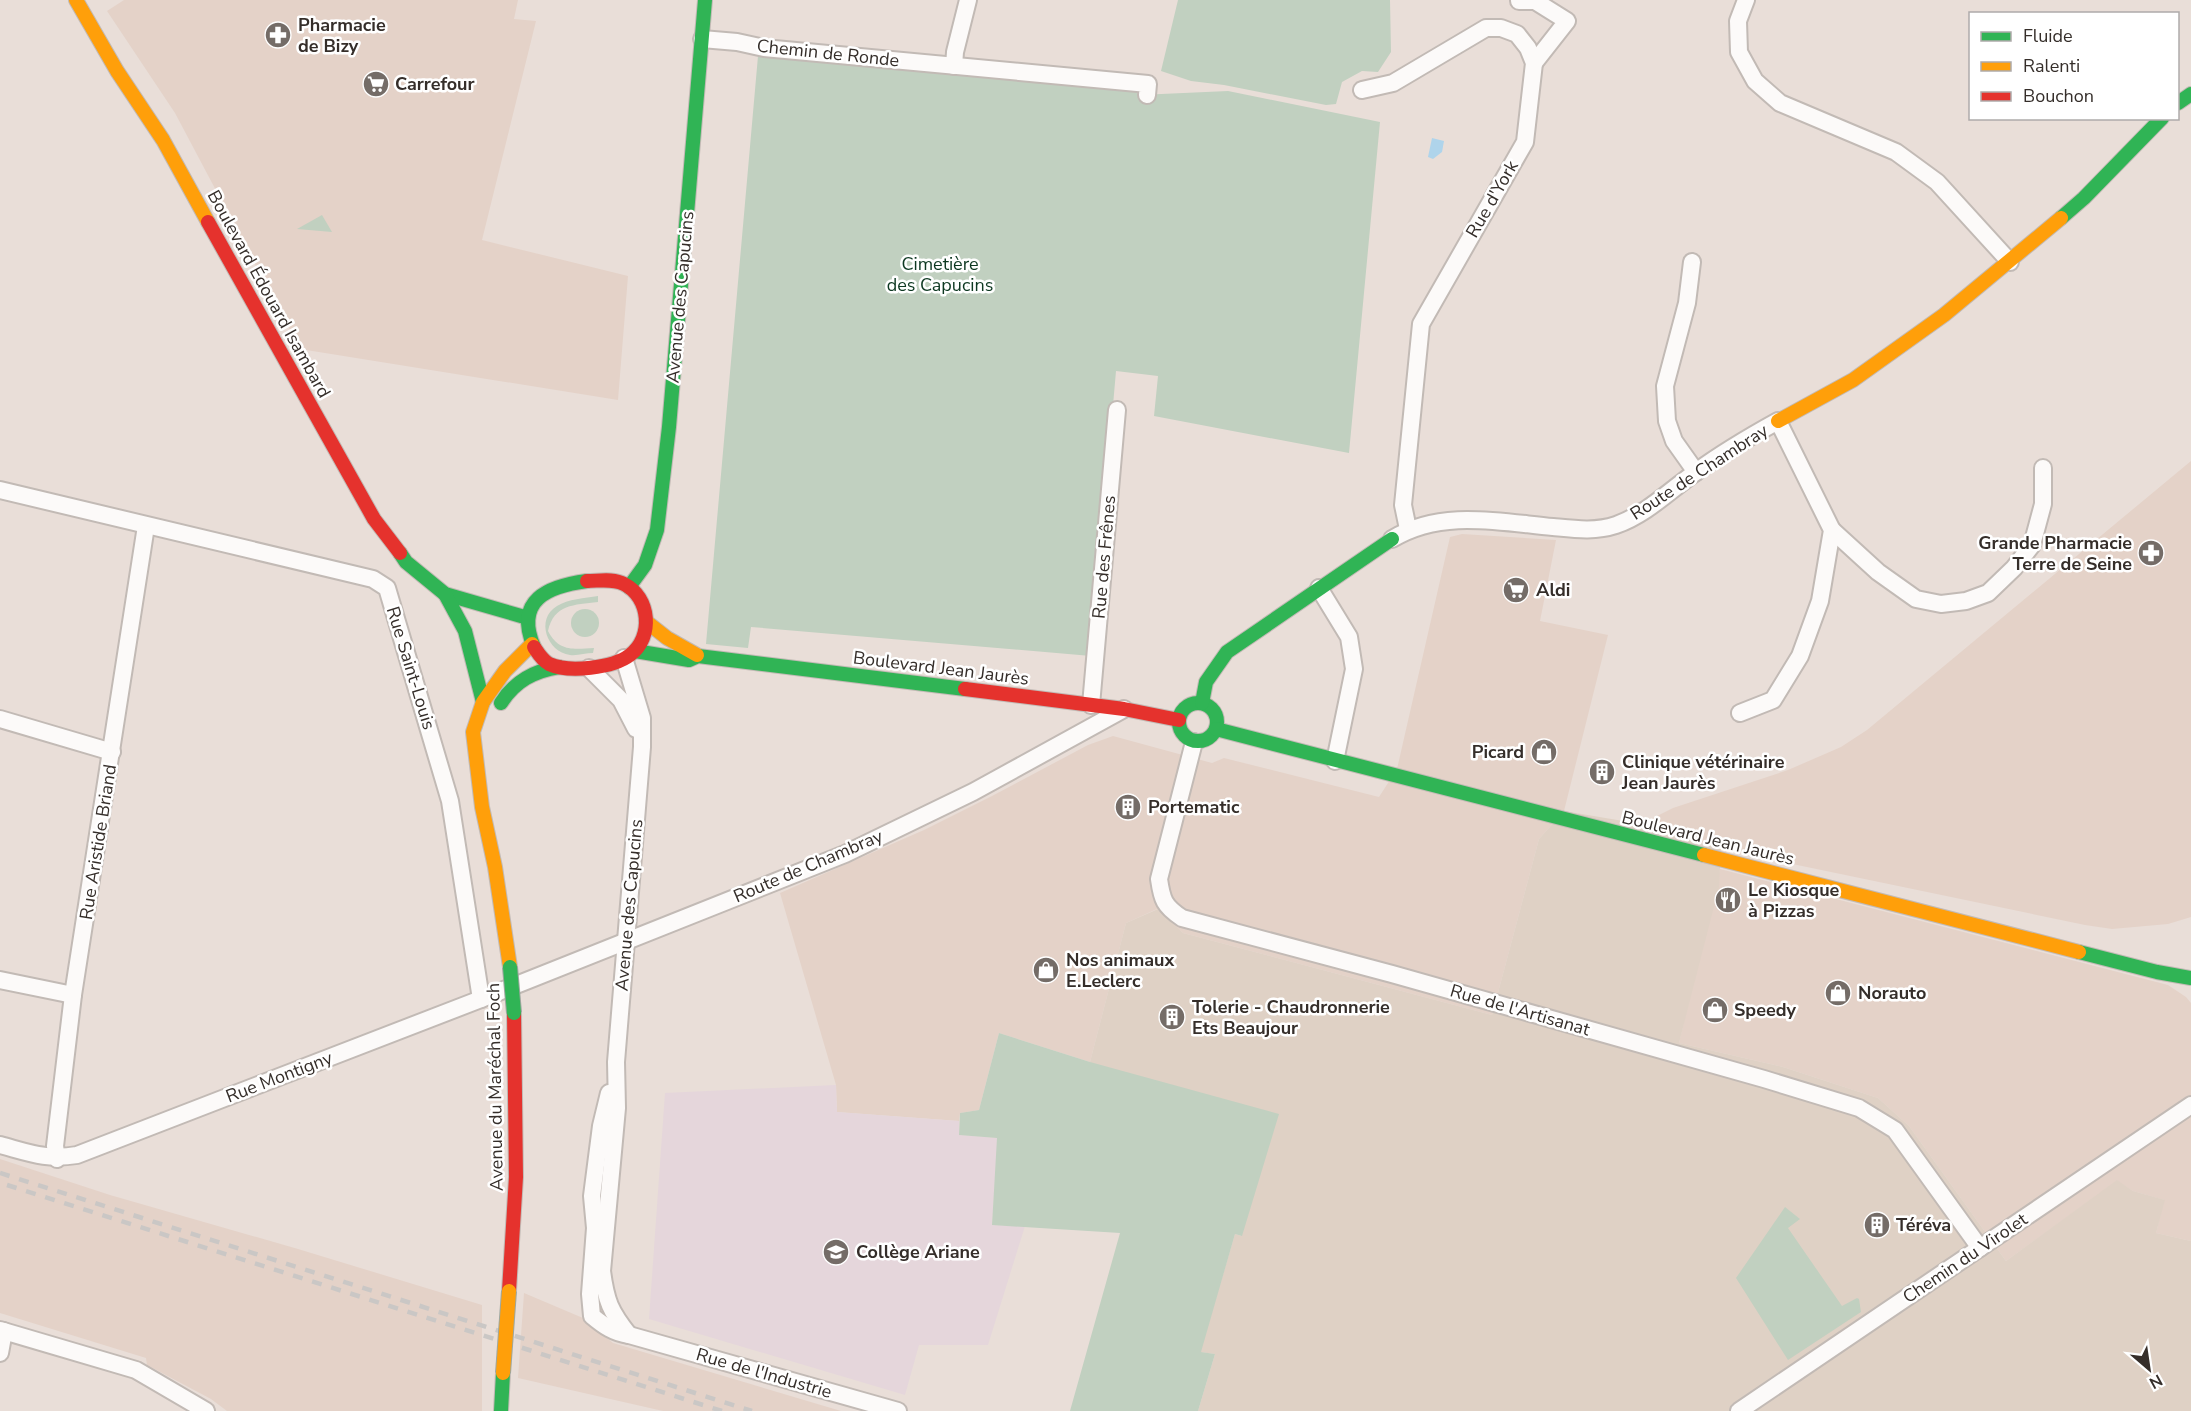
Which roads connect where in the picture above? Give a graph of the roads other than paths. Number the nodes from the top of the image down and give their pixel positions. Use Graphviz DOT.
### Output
graph roads {
  1 [pos="76,0"];
  2 [pos="705,0"];
  3 [pos="968,0"];
  4 [pos="1746,0"];
  5 [pos="1519,1"];
  6 [pos="702,39"];
  7 [pos="1534,63"];
  8 [pos="954,66"];
  9 [pos="1362,90"];
  10 [pos="1148,94"];
  11 [pos="2160,120"];
  12 [pos="1692,262"];
  13 [pos="2010,262"];
  14 [pos="1117,410"];
  15 [pos="1778,421"];
  16 [pos="2043,468"];
  17 [pos="1695,472"];
  18 [pos="0,490"];
  19 [pos="146,526"];
  20 [pos="1408,529"];
  21 [pos="1832,530"];
  22 [pos="1392,539"];
  23 [pos="629,587"];
  24 [pos="1319,588"];
  25 [pos="445,594"];
  26 [pos="528,618"];
  27 [pos="648,623"];
  28 [pos="532,644"];
  29 [pos="630,655"];
  30 [pos="698,656"];
  31 [pos="559,667"];
  32 [pos="589,668"];
  33 [pos="483,702"];
  34 [pos="1202,703"];
  35 [pos="1091,705"];
  36 [pos="1124,709"];
  37 [pos="1740,713"];
  38 [pos="0,719"];
  39 [pos="1179,720"];
  40 [pos="1216,729"];
  41 [pos="1194,742"];
  42 [pos="642,747"];
  43 [pos="112,752"];
  44 [pos="1335,761"];
  45 [pos="475,764"];
  46 [pos="627,940"];
  47 [pos="2191,978"];
  48 [pos="0,980"];
  49 [pos="73,995"];
  50 [pos="481,999"];
  51 [pos="616,1062"];
  52 [pos="2191,1105"];
  53 [pos="0,1145"];
  54 [pos="57,1159"];
  55 [pos="1980,1248"];
  56 [pos="592,1316"];
  57 [pos="2,1330"];
  58 [pos="629,1335"];
  59 [pos="0,1353"];
  60 [pos="206,1411"];
  61 [pos="501,1411"];
  62 [pos="898,1411"];
  63 [pos="1739,1411"];
  1 -- 25 [label="main road, Boulevard Édouard Isambard"];
  2 -- 6 [label="main road, Avenue des Capucins"];
  3 -- 8 [label="street"];
  4 -- 13 [label="street"];
  5 -- 7 [label="street"];
  6 -- 8 [label="street, Chemin de Ronde"];
  6 -- 23 [label="main road, Avenue des Capucins"];
  7 -- 9 [label="street"];
  7 -- 20 [label="street, Rue d'York"];
  8 -- 10 [label="street, Chemin de Ronde"];
  11 -- 13 [label="main road, Route de Chambray"];
  12 -- 17 [label="street"];
  13 -- 15 [label="main road, Route de Chambray"];
  14 -- 35 [label="street, Rue des Frênes"];
  15 -- 17 [label="street, Route de Chambray"];
  15 -- 21 [label="street"];
  16 -- 21 [label="street"];
  17 -- 20 [label="street, Route de Chambray"];
  18 -- 19 [label="street, Rue Saint-Louis"];
  19 -- 43 [label="street, Rue Aristide Briand"];
  19 -- 50 [label="street, Rue Saint-Louis"];
  20 -- 22 [label="street, Route de Chambray"];
  21 -- 37 [label="street"];
  22 -- 24 [label="main road, Route de Chambray"];
  23 -- 26 [label="main road"];
  23 -- 27 [label="main road"];
  24 -- 34 [label="main road, Route de Chambray"];
  24 -- 44 [label="street"];
  25 -- 26 [label="main road, Boulevard Édouard Isambard"];
  25 -- 33 [label="main road, Boulevard Édouard Isambard"];
  26 -- 28 [label="main road"];
  27 -- 29 [label="main road"];
  27 -- 30 [label="main road, Boulevard Jean Jaurès"];
  28 -- 31 [label="main road"];
  28 -- 33 [label="main road, Avenue du Maréchal Foch"];
  29 -- 30 [label="main road, Boulevard Jean Jaurès"];
  29 -- 32 [label="main road"];
  29 -- 42 [label="street, Avenue des Capucins"];
  30 -- 35 [label="main road, Boulevard Jean Jaurès"];
  31 -- 32 [label="main road"];
  31 -- 45 [label="main road"];
  32 -- 42 [label="street, Avenue des Capucins"];
  33 -- 45 [label="main road, Avenue du Maréchal Foch"];
  34 -- 39 [label="main road"];
  34 -- 40 [label="main road"];
  35 -- 36 [label="main road, Boulevard Jean Jaurès"];
  36 -- 39 [label="main road, Boulevard Jean Jaurès"];
  36 -- 46 [label="street, Route de Chambray"];
  38 -- 43 [label="street"];
  39 -- 41 [label="main road"];
  40 -- 41 [label="main road"];
  40 -- 44 [label="main road, Boulevard Jean Jaurès"];
  41 -- 55 [label="street, Rue de l'Artisanat"];
  42 -- 46 [label="street, Avenue des Capucins"];
  43 -- 49 [label="street, Rue Aristide Briand"];
  44 -- 47 [label="main road, Boulevard Jean Jaurès"];
  45 -- 61 [label="main road, Avenue du Maréchal Foch, bridge"];
  46 -- 50 [label="street, Route de Chambray"];
  46 -- 51 [label="street, Avenue des Capucins"];
  48 -- 49 [label="street"];
  49 -- 54 [label="street, Rue Aristide Briand"];
  50 -- 54 [label="street, Rue Montigny"];
  51 -- 56 [label="street, Avenue des Capucins"];
  51 -- 58 [label="street, Avenue des Capucins"];
  52 -- 55 [label="street, Chemin du Virolet"];
  53 -- 54 [label="street"];
  55 -- 63 [label="street, Chemin du Virolet"];
  56 -- 58 [label="street, Rue de l'Industrie"];
  57 -- 59 [label="street"];
  57 -- 60 [label="street"];
  58 -- 62 [label="street, Rue de l'Industrie"];
}
